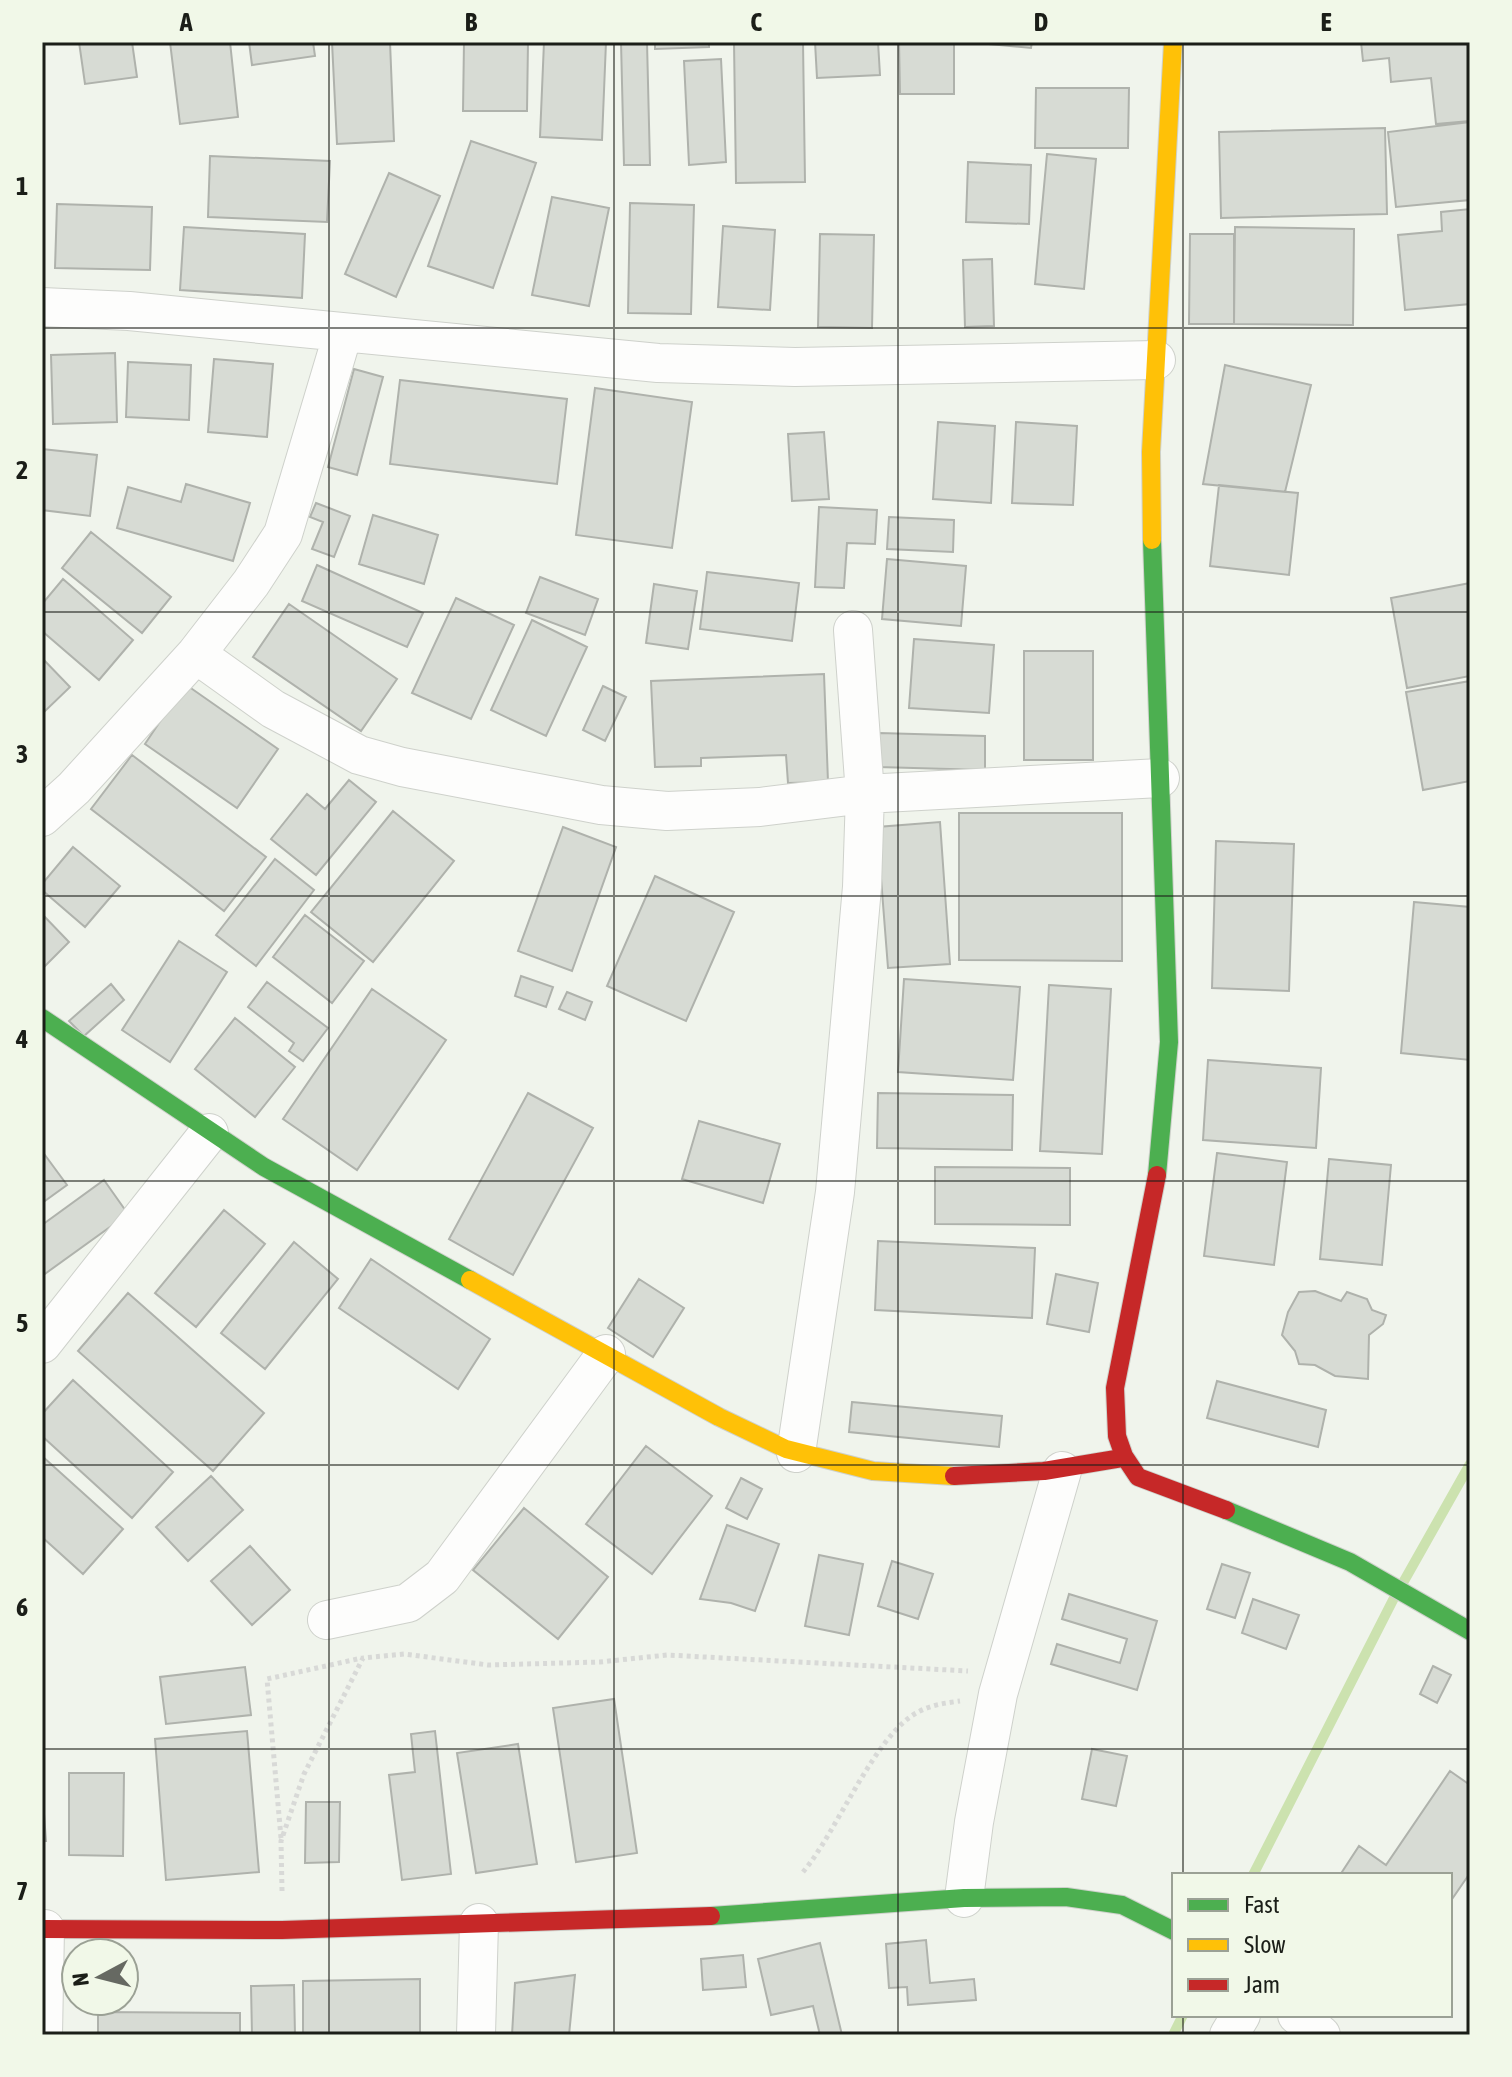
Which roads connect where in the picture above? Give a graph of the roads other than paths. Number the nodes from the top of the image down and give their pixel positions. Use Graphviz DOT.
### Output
graph roads {
  1 [pos="1173,42"];
  2 [pos="42,307"];
  3 [pos="343,333"];
  4 [pos="1156,360"];
  5 [pos="853,630"];
  6 [pos="196,654"];
  7 [pos="1160,778"];
  8 [pos="865,794"];
  9 [pos="42,817"];
  10 [pos="42,1018"];
  11 [pos="209,1133"];
  12 [pos="42,1344"];
  13 [pos="606,1354"];
  14 [pos="796,1453"];
  15 [pos="1122,1458"];
  16 [pos="1062,1471"];
  17 [pos="327,1620"];
  18 [pos="1470,1631"];
  19 [pos="964,1898"];
  20 [pos="479,1923"];
  21 [pos="44,1929"];
  22 [pos="1172,1930"];
  23 [pos="1240,2017"];
  24 [pos="1299,2017"];
  25 [pos="43,2035"];
  26 [pos="476,2035"];
  27 [pos="1229,2035"];
  28 [pos="1321,2035"];
  1 -- 4 [label="street"];
  2 -- 3 [label="street"];
  3 -- 4 [label="street"];
  3 -- 6 [label="street"];
  4 -- 7 [label="street"];
  5 -- 8 [label="street"];
  6 -- 8 [label="street"];
  6 -- 9 [label="street"];
  7 -- 8 [label="street"];
  7 -- 15 [label="street"];
  8 -- 14 [label="street"];
  10 -- 11 [label="street"];
  11 -- 12 [label="street"];
  11 -- 13 [label="street"];
  13 -- 14 [label="street"];
  13 -- 17 [label="street"];
  14 -- 16 [label="street"];
  15 -- 16 [label="street"];
  15 -- 18 [label="street"];
  16 -- 19 [label="street"];
  19 -- 20 [label="street"];
  19 -- 22 [label="street"];
  20 -- 21 [label="street"];
  20 -- 26 [label="street"];
  21 -- 25 [label="street"];
  23 -- 27 [label="street"];
  24 -- 28 [label="street"];
}
